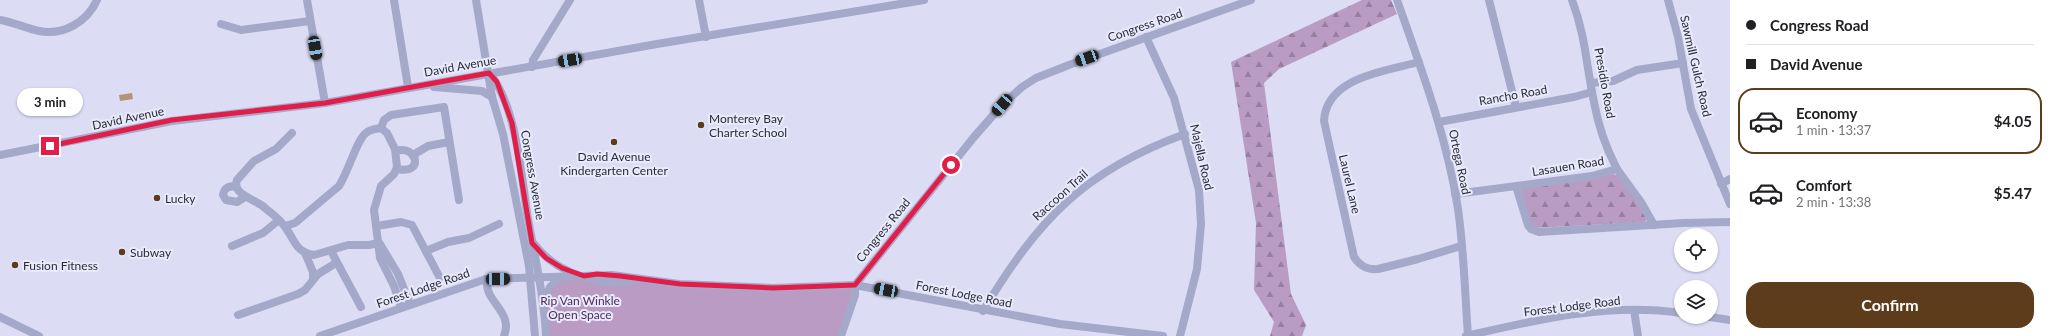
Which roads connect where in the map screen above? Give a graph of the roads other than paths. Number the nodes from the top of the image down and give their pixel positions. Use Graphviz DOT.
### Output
graph roads {
  1 [pos="97,0"];
  2 [pos="307,0"];
  3 [pos="394,0"];
  4 [pos="476,0"];
  5 [pos="570,0"];
  6 [pos="699,0"];
  7 [pos="924,0"];
  8 [pos="1251,0"];
  9 [pos="1396,0"];
  10 [pos="1489,0"];
  11 [pos="1572,0"];
  12 [pos="1668,0"];
  13 [pos="907,2"];
  14 [pos="0,20"];
  15 [pos="310,21"];
  16 [pos="220,24"];
  17 [pos="706,37"];
  18 [pos="1146,37"];
  19 [pos="1419,62"];
  20 [pos="1683,63"];
  21 [pos="532,67"];
  22 [pos="489,73"];
  23 [pos="1591,83"];
  24 [pos="423,85"];
  25 [pos="408,87"];
  26 [pos="1592,92"];
  27 [pos="492,97"];
  28 [pos="325,103"];
  29 [pos="1516,107"];
  30 [pos="1439,122"];
  31 [pos="381,128"];
  32 [pos="292,133"];
  33 [pos="1185,134"];
  34 [pos="449,142"];
  35 [pos="397,152"];
  36 [pos="413,154"];
  37 [pos="0,155"];
  38 [pos="397,169"];
  39 [pos="1617,169"];
  40 [pos="1730,179"];
  41 [pos="1721,184"];
  42 [pos="236,186"];
  43 [pos="1516,186"];
  44 [pos="1455,194"];
  45 [pos="245,197"];
  46 [pos="459,200"];
  47 [pos="1730,204"];
  48 [pos="1730,222"];
  49 [pos="282,223"];
  50 [pos="499,224"];
  51 [pos="1654,225"];
  52 [pos="377,226"];
  53 [pos="380,243"];
  54 [pos="532,243"];
  55 [pos="232,246"];
  56 [pos="1461,246"];
  57 [pos="331,251"];
  58 [pos="426,251"];
  59 [pos="305,253"];
  60 [pos="336,263"];
  61 [pos="584,276"];
  62 [pos="561,277"];
  63 [pos="440,278"];
  64 [pos="534,278"];
  65 [pos="313,279"];
  66 [pos="486,279"];
  67 [pos="855,285"];
  68 [pos="410,304"];
  69 [pos="361,307"];
  70 [pos="401,307"];
  71 [pos="544,308"];
  72 [pos="1634,310"];
  73 [pos="983,311"];
  74 [pos="1674,312"];
  75 [pos="238,315"];
  76 [pos="0,317"];
  77 [pos="1718,318"];
  78 [pos="1730,320"];
  79 [pos="39,336"];
  80 [pos="320,336"];
  81 [pos="504,336"];
  82 [pos="535,336"];
  83 [pos="546,336"];
  84 [pos="841,336"];
  85 [pos="1163,336"];
  86 [pos="1180,336"];
  87 [pos="1467,336"];
  88 [pos="1638,336"];
  1 -- 14 [label="street"];
  2 -- 15 [label="street"];
  3 -- 25 [label="street"];
  4 -- 22 [label="street"];
  5 -- 21 [label="street"];
  6 -- 17 [label="street"];
  7 -- 13 [label="street, David Avenue"];
  8 -- 18 [label="street, Congress Road"];
  9 -- 19 [label="street, Ortega Road"];
  10 -- 29 [label="street"];
  11 -- 23 [label="street, Presidio Road"];
  12 -- 20 [label="street, Sawmill Gulch Road"];
  13 -- 17 [label="street, David Avenue"];
  15 -- 16 [label="street"];
  15 -- 28 [label="street"];
  17 -- 21 [label="street, David Avenue"];
  18 -- 33 [label="street, Majella Road"];
  18 -- 67 [label="street, Congress Road"];
  19 -- 30 [label="street, Ortega Road"];
  19 -- 56 [label="street, Laurel Lane"];
  20 -- 23 [label="street"];
  20 -- 41 [label="street, Sawmill Gulch Road"];
  21 -- 22 [label="street, David Avenue"];
  22 -- 24 [label="street, David Avenue"];
  22 -- 27 [label="street, Congress Avenue"];
  22 -- 54 [label="street, Congress Avenue"];
  23 -- 26 [label="street, Presidio Road"];
  24 -- 25 [label="street, David Avenue"];
  24 -- 27 [label="street"];
  25 -- 28 [label="street, David Avenue"];
  26 -- 29 [label="street, Rancho Road"];
  26 -- 39 [label="street, Presidio Road"];
  27 -- 64 [label="street, Congress Avenue"];
  28 -- 37 [label="street, David Avenue"];
  29 -- 30 [label="street, Rancho Road"];
  30 -- 44 [label="street, Ortega Road"];
  31 -- 34 [label="street"];
  31 -- 35 [label="street"];
  31 -- 49 [label="street"];
  32 -- 42 [label="street"];
  33 -- 73 [label="street, Raccoon Trail"];
  33 -- 86 [label="street, Majella Road"];
  34 -- 36 [label="street"];
  34 -- 46 [label="street"];
  35 -- 36 [label="street"];
  35 -- 38 [label="street"];
  36 -- 38 [label="street"];
  38 -- 52 [label="street"];
  39 -- 43 [label="street, Lasauen Road"];
  39 -- 51 [label="street, Lasauen Road"];
  40 -- 41 [label="street"];
  41 -- 47 [label="street, Sawmill Gulch Road"];
  42 -- 45 [label="street"];
  42 -- 45 [label="street"];
  43 -- 44 [label="street, Lasauen Road"];
  43 -- 51 [label="street"];
  44 -- 56 [label="street, Ortega Road"];
  45 -- 49 [label="street"];
  48 -- 51 [label="street"];
  49 -- 55 [label="street"];
  49 -- 59 [label="street"];
  50 -- 58 [label="street"];
  52 -- 53 [label="street"];
  52 -- 58 [label="street"];
  53 -- 57 [label="street"];
  53 -- 68 [label="street"];
  53 -- 70 [label="street"];
  54 -- 61 [label="street"];
  54 -- 64 [label="street, Congress Avenue"];
  56 -- 87 [label="street, Ortega Road"];
  57 -- 59 [label="street"];
  57 -- 60 [label="street"];
  58 -- 63 [label="street"];
  59 -- 65 [label="street"];
  60 -- 65 [label="street"];
  60 -- 69 [label="street"];
  61 -- 62 [label="street, Forest Lodge Road"];
  61 -- 67 [label="street, Forest Lodge Road"];
  62 -- 64 [label="street, Forest Lodge Road"];
  62 -- 71 [label="street"];
  64 -- 66 [label="street, Forest Lodge Road"];
  64 -- 71 [label="street, Congress Avenue"];
  64 -- 82 [label="street, Congress Avenue"];
  65 -- 75 [label="street"];
  66 -- 68 [label="street, Forest Lodge Road"];
  66 -- 81 [label="street"];
  67 -- 73 [label="street, Forest Lodge Road"];
  67 -- 84 [label="street"];
  68 -- 70 [label="street, Forest Lodge Road"];
  70 -- 80 [label="street, Forest Lodge Road"];
  71 -- 83 [label="street, Congress Avenue"];
  72 -- 74 [label="street, Forest Lodge Road"];
  72 -- 87 [label="street, Forest Lodge Road"];
  72 -- 88 [label="street"];
  73 -- 85 [label="street, Forest Lodge Road"];
  76 -- 79 [label="street"];
  77 -- 78 [label="street"];
}
